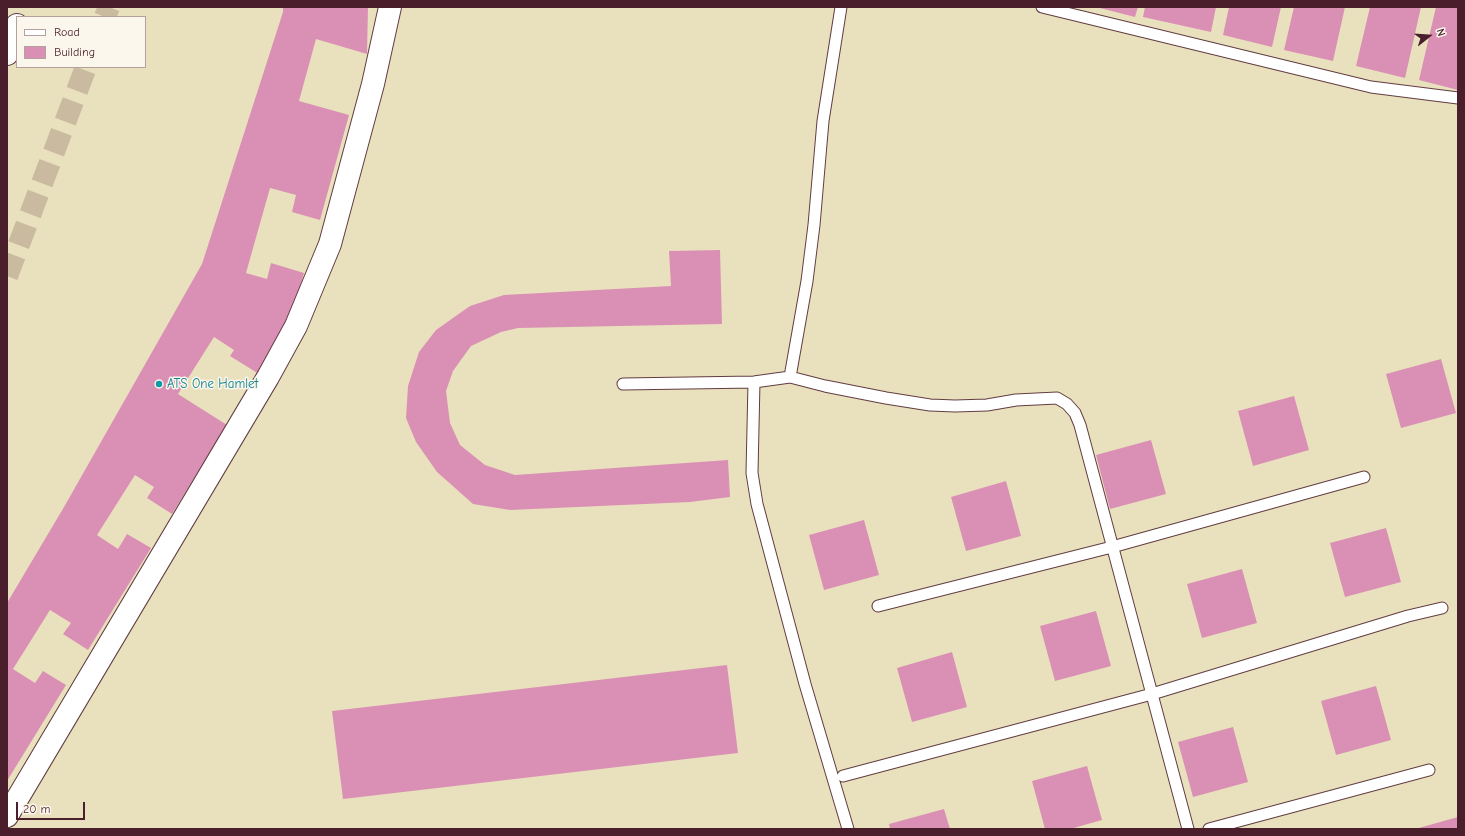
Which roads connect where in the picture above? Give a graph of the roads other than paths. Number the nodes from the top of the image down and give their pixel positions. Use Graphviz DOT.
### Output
graph roads {
  1 [pos="390,7"];
  2 [pos="841,7"];
  3 [pos="1042,7"];
  4 [pos="16,28"];
  5 [pos="7,54"];
  6 [pos="1458,98"];
  7 [pos="790,376"];
  8 [pos="754,382"];
  9 [pos="623,384"];
  10 [pos="1364,477"];
  11 [pos="1112,547"];
  12 [pos="878,606"];
  13 [pos="1442,608"];
  14 [pos="1152,694"];
  15 [pos="1429,770"];
  16 [pos="843,776"];
  17 [pos="7,816"];
  18 [pos="848,829"];
  19 [pos="1188,829"];
  20 [pos="1209,829"];
  1 -- 17 [label="street"];
  2 -- 7 [label="lane"];
  3 -- 6 [label="lane"];
  4 -- 5 [label="street"];
  7 -- 8 [label="lane"];
  7 -- 11 [label="lane"];
  8 -- 9 [label="lane"];
  8 -- 18 [label="lane"];
  10 -- 11 [label="lane"];
  11 -- 12 [label="lane"];
  11 -- 14 [label="lane"];
  13 -- 14 [label="lane"];
  14 -- 16 [label="lane"];
  14 -- 19 [label="lane"];
  15 -- 20 [label="lane"];
}
